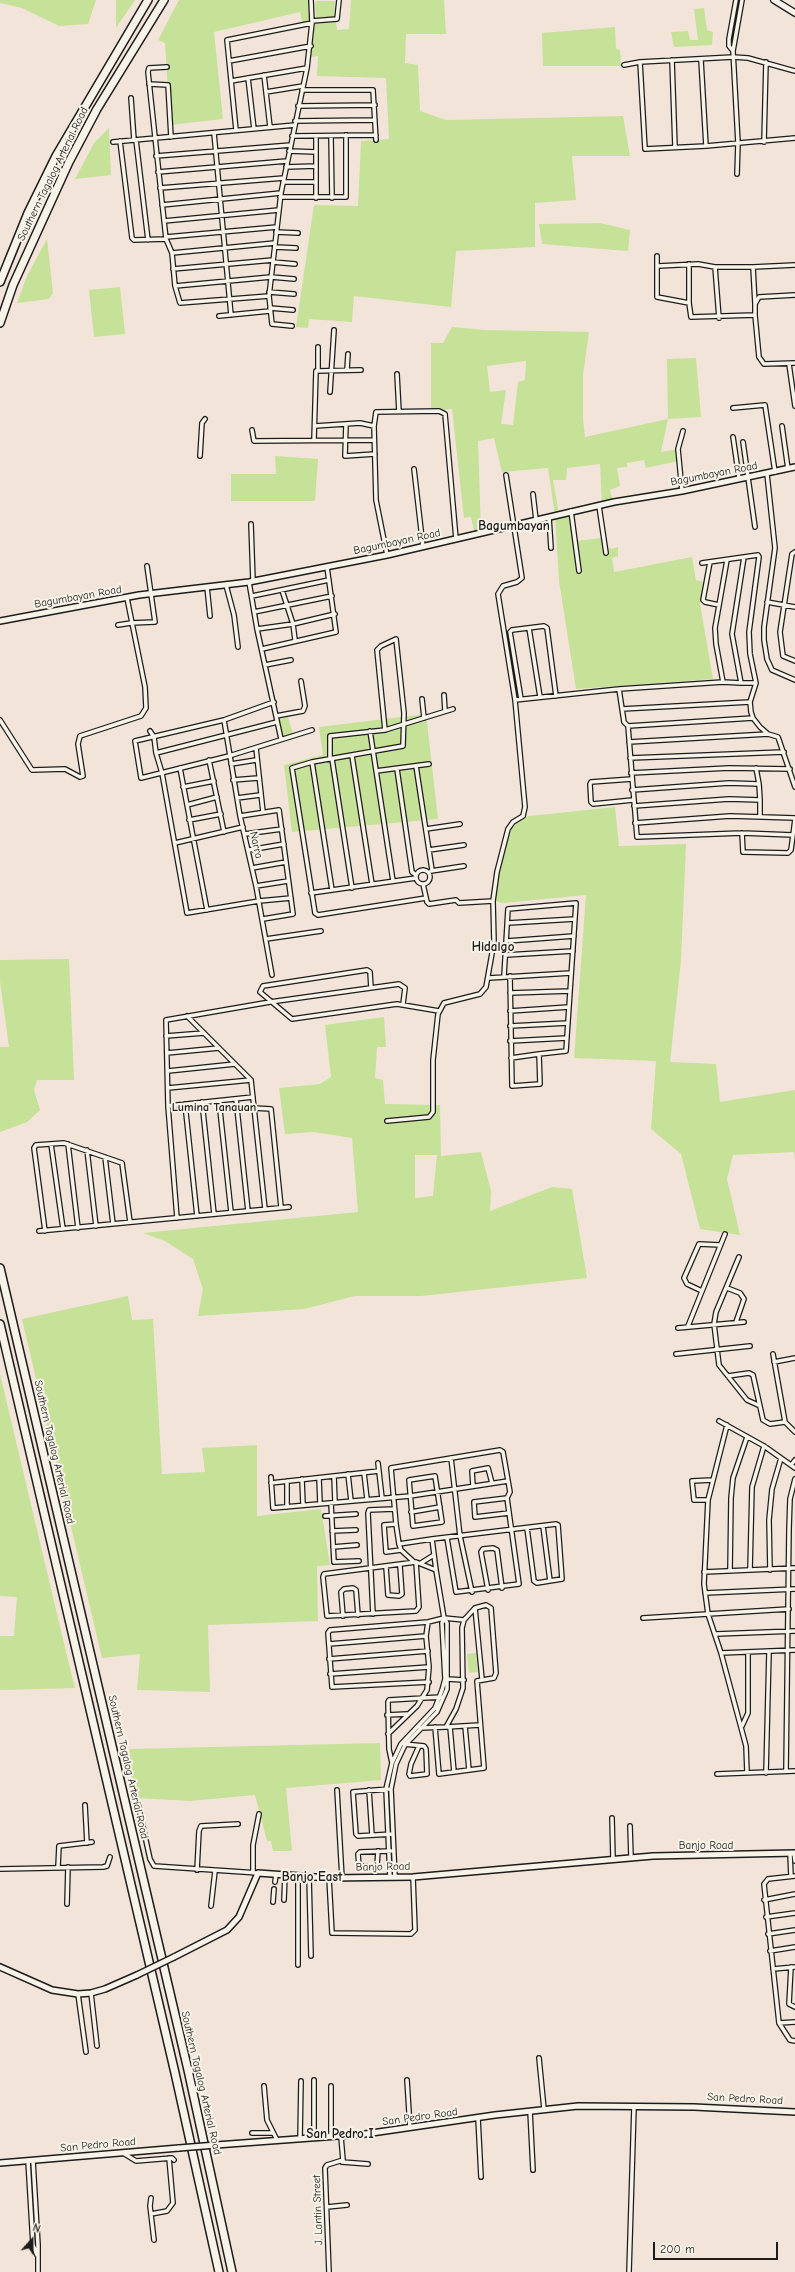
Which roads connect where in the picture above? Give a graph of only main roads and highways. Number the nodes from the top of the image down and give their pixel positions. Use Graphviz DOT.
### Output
graph roads {
  1 [pos="148,0"];
  2 [pos="164,0"];
  3 [pos="774,0"];
  4 [pos="795,13"];
  5 [pos="0,282"];
  6 [pos="0,322"];
  7 [pos="0,1268"];
  8 [pos="0,1324"];
  9 [pos="219,2272"];
  10 [pos="232,2272"];
  1 -- 5 [label="highway, Southern Tagalog Arterial Road"];
  2 -- 6 [label="highway, Southern Tagalog Arterial Road"];
  3 -- 4 [label="main road"];
  7 -- 10 [label="highway, Southern Tagalog Arterial Road"];
  8 -- 9 [label="highway"];
}
